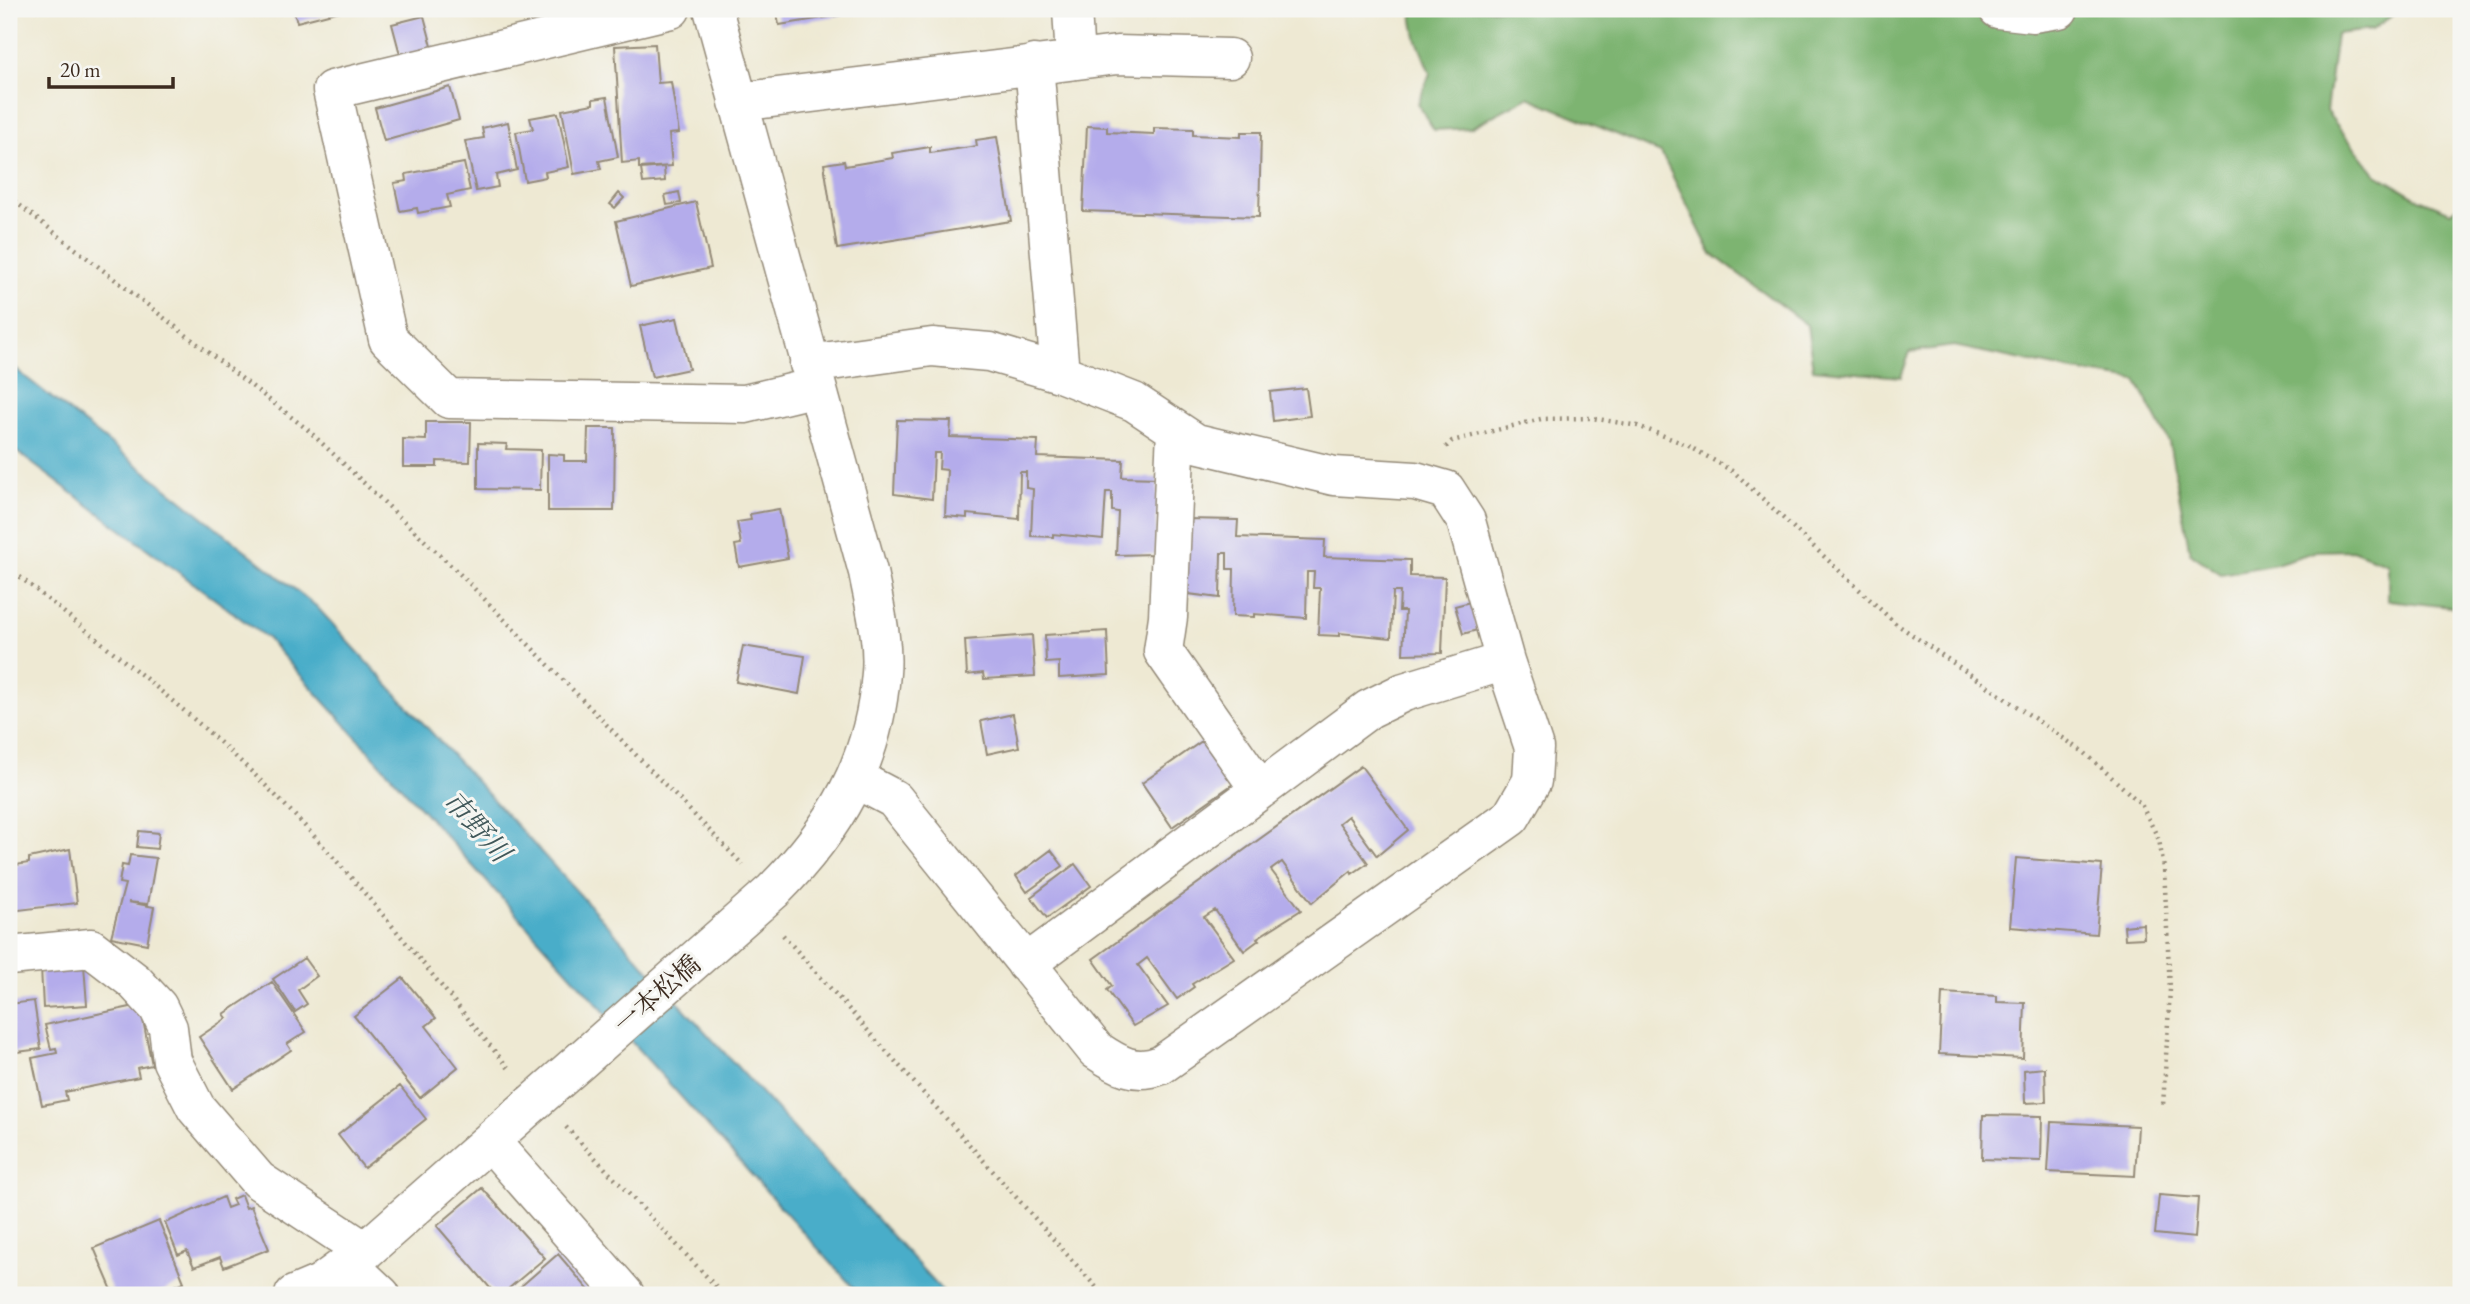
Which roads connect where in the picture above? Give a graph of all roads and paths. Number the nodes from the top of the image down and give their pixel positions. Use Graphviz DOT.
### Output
graph roads {
  1 [pos="671,9"];
  2 [pos="713,9"];
  3 [pos="1072,9"];
  4 [pos="1998,9"];
  5 [pos="2059,9"];
  6 [pos="1230,58"];
  7 [pos="1075,60"];
  8 [pos="1034,64"];
  9 [pos="738,102"];
  10 [pos="9,197"];
  11 [pos="1060,373"];
  12 [pos="813,375"];
  13 [pos="1176,430"];
  14 [pos="1415,481"];
  15 [pos="9,568"];
  16 [pos="1505,661"];
  17 [pos="856,779"];
  18 [pos="1260,790"];
  19 [pos="765,898"];
  20 [pos="9,956"];
  21 [pos="1026,964"];
  22 [pos="548,1090"];
  23 [pos="2163,1106"];
  24 [pos="491,1142"];
  25 [pos="356,1257"];
  26 [pos="294,1295"];
  27 [pos="381,1295"];
  28 [pos="625,1295"];
  29 [pos="724,1295"];
  30 [pos="1102,1295"];
  1 -- 12 [label="street"];
  2 -- 9 [label="street, 一本松橋"];
  3 -- 7 [label="street"];
  4 -- 5 [label="street"];
  6 -- 7 [label="street"];
  7 -- 8 [label="street"];
  8 -- 9 [label="street"];
  8 -- 11 [label="street"];
  9 -- 12 [label="street, 一本松橋"];
  10 -- 19 [label="path"];
  11 -- 12 [label="street"];
  11 -- 13 [label="street"];
  12 -- 17 [label="street, 一本松橋"];
  13 -- 14 [label="street"];
  13 -- 18 [label="street"];
  14 -- 16 [label="street"];
  14 -- 23 [label="path"];
  15 -- 22 [label="path"];
  16 -- 18 [label="street"];
  16 -- 21 [label="street"];
  17 -- 19 [label="street, 一本松橋"];
  17 -- 21 [label="street"];
  18 -- 21 [label="street"];
  19 -- 22 [label="street, 一本松橋"];
  19 -- 30 [label="path"];
  20 -- 25 [label="street"];
  22 -- 24 [label="street, 一本松橋"];
  22 -- 29 [label="path"];
  24 -- 25 [label="street, 一本松橋"];
  24 -- 28 [label="street"];
  25 -- 26 [label="street, 一本松橋"];
  25 -- 27 [label="street"];
}
